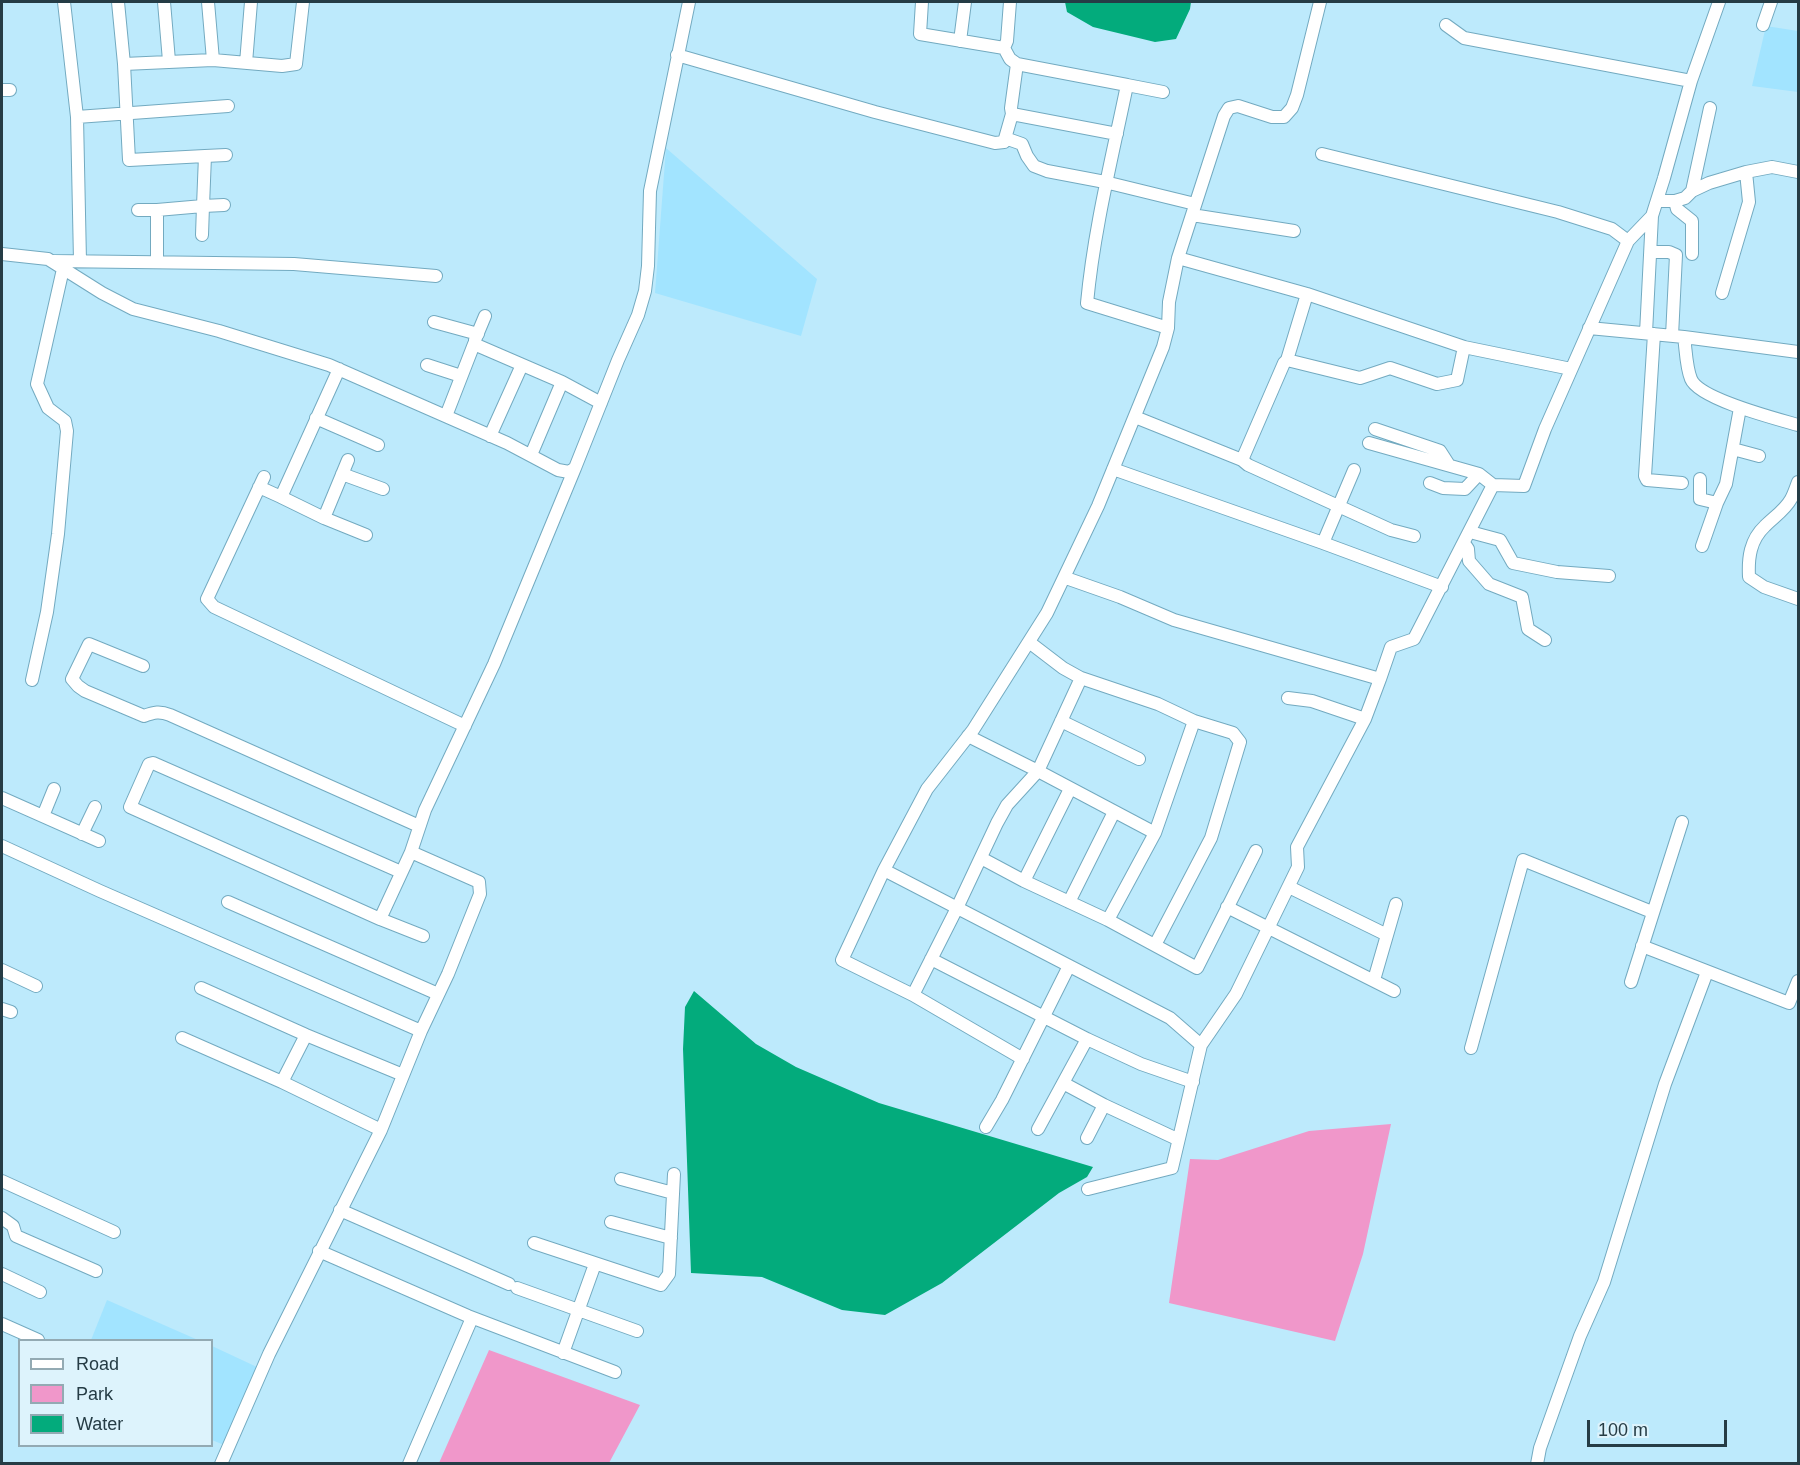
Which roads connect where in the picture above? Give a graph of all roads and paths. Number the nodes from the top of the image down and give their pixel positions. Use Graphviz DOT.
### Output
graph roads {
  1 [pos="64,2"];
  2 [pos="118,2"];
  3 [pos="164,2"];
  4 [pos="208,2"];
  5 [pos="251,2"];
  6 [pos="303,2"];
  7 [pos="689,2"];
  8 [pos="922,2"];
  9 [pos="966,2"];
  10 [pos="1010,2"];
  11 [pos="1320,2"];
  12 [pos="1719,2"];
  13 [pos="1771,2"];
  14 [pos="1446,25"];
  15 [pos="1763,26"];
  16 [pos="960,41"];
  17 [pos="1004,48"];
  18 [pos="677,55"];
  19 [pos="213,60"];
  20 [pos="169,61"];
  21 [pos="246,63"];
  22 [pos="124,64"];
  23 [pos="1017,64"];
  24 [pos="1690,81"];
  25 [pos="1127,85"];
  26 [pos="1163,92"];
  27 [pos="228,106"];
  28 [pos="1710,108"];
  29 [pos="127,113"];
  30 [pos="1012,114"];
  31 [pos="77,117"];
  32 [pos="1117,134"];
  33 [pos="1005,138"];
  34 [pos="1322,154"];
  35 [pos="226,155"];
  36 [pos="205,156"];
  37 [pos="1746,172"];
  38 [pos="1798,172"];
  39 [pos="1105,182"];
  40 [pos="1692,191"];
  41 [pos="1657,201"];
  42 [pos="1675,201"];
  43 [pos="224,205"];
  44 [pos="203,206"];
  45 [pos="1193,209"];
  46 [pos="138,210"];
  47 [pos="157,210"];
  48 [pos="1652,216"];
  49 [pos="1294,231"];
  50 [pos="202,235"];
  51 [pos="1628,241"];
  52 [pos="1651,252"];
  53 [pos="2,254"];
  54 [pos="1692,254"];
  55 [pos="1178,258"];
  56 [pos="51,261"];
  57 [pos="80,261"];
  58 [pos="157,261"];
  59 [pos="63,269"];
  60 [pos="436,276"];
  61 [pos="1722,293"];
  62 [pos="1306,294"];
  63 [pos="485,316"];
  64 [pos="434,322"];
  65 [pos="1168,328"];
  66 [pos="1589,328"];
  67 [pos="1650,333"];
  68 [pos="1678,336"];
  69 [pos="476,339"];
  70 [pos="1464,347"];
  71 [pos="1798,352"];
  72 [pos="1287,360"];
  73 [pos="427,365"];
  74 [pos="522,365"];
  75 [pos="339,369"];
  76 [pos="1571,369"];
  77 [pos="461,376"];
  78 [pos="562,382"];
  79 [pos="601,403"];
  80 [pos="1740,408"];
  81 [pos="446,416"];
  82 [pos="1135,417"];
  83 [pos="316,418"];
  84 [pos="1798,425"];
  85 [pos="1375,429"];
  86 [pos="490,435"];
  87 [pos="1370,443"];
  88 [pos="378,445"];
  89 [pos="1733,449"];
  90 [pos="531,456"];
  91 [pos="1759,456"];
  92 [pos="348,460"];
  93 [pos="1242,460"];
  94 [pos="1449,465"];
  95 [pos="575,468"];
  96 [pos="1113,470"];
  97 [pos="1354,470"];
  98 [pos="342,474"];
  99 [pos="1479,474"];
  100 [pos="1700,479"];
  101 [pos="1798,482"];
  102 [pos="1430,483"];
  103 [pos="1682,483"];
  104 [pos="1493,485"];
  105 [pos="383,489"];
  106 [pos="281,497"];
  107 [pos="1716,503"];
  108 [pos="1338,506"];
  109 [pos="324,518"];
  110 [pos="366,535"];
  111 [pos="1414,536"];
  112 [pos="1467,538"];
  113 [pos="1323,543"];
  114 [pos="1702,546"];
  115 [pos="1609,576"];
  116 [pos="1066,578"];
  117 [pos="1442,587"];
  118 [pos="1798,599"];
  119 [pos="1545,640"];
  120 [pos="1029,642"];
  121 [pos="143,666"];
  122 [pos="1081,678"];
  123 [pos="1380,679"];
  124 [pos="32,680"];
  125 [pos="1288,699"];
  126 [pos="1365,719"];
  127 [pos="1194,721"];
  128 [pos="1061,722"];
  129 [pos="465,726"];
  130 [pos="968,736"];
  131 [pos="1139,759"];
  132 [pos="1038,771"];
  133 [pos="54,789"];
  134 [pos="1070,789"];
  135 [pos="2,798"];
  136 [pos="95,807"];
  137 [pos="1114,812"];
  138 [pos="43,816"];
  139 [pos="1682,822"];
  140 [pos="420,826"];
  141 [pos="1155,833"];
  142 [pos="82,834"];
  143 [pos="99,842"];
  144 [pos="2,846"];
  145 [pos="1256,851"];
  146 [pos="411,852"];
  147 [pos="981,858"];
  148 [pos="884,870"];
  149 [pos="401,872"];
  150 [pos="1024,881"];
  151 [pos="1289,887"];
  152 [pos="228,902"];
  153 [pos="1069,902"];
  154 [pos="1396,904"];
  155 [pos="957,908"];
  156 [pos="1227,908"];
  157 [pos="1652,912"];
  158 [pos="380,919"];
  159 [pos="1108,920"];
  160 [pos="1268,928"];
  161 [pos="1387,935"];
  162 [pos="423,936"];
  163 [pos="1155,945"];
  164 [pos="1642,946"];
  165 [pos="931,959"];
  166 [pos="1069,966"];
  167 [pos="2,970"];
  168 [pos="1707,972"];
  169 [pos="1374,980"];
  170 [pos="1798,981"];
  171 [pos="1631,982"];
  172 [pos="36,986"];
  173 [pos="201,987"];
  174 [pos="1394,991"];
  175 [pos="438,994"];
  176 [pos="913,995"];
  177 [pos="1794,1004"];
  178 [pos="1044,1016"];
  179 [pos="421,1031"];
  180 [pos="306,1035"];
  181 [pos="182,1038"];
  182 [pos="1087,1039"];
  183 [pos="1201,1045"];
  184 [pos="1471,1048"];
  185 [pos="1023,1059"];
  186 [pos="403,1076"];
  187 [pos="282,1082"];
  188 [pos="1193,1082"];
  189 [pos="1063,1083"];
  190 [pos="1104,1105"];
  191 [pos="986,1126"];
  192 [pos="1038,1129"];
  193 [pos="381,1130"];
  194 [pos="1087,1138"];
  195 [pos="1177,1139"];
  196 [pos="674,1174"];
  197 [pos="621,1179"];
  198 [pos="2,1181"];
  199 [pos="1088,1189"];
  200 [pos="673,1193"];
  201 [pos="340,1210"];
  202 [pos="2,1218"];
  203 [pos="611,1222"];
  204 [pos="114,1232"];
  205 [pos="671,1238"];
  206 [pos="534,1243"];
  207 [pos="320,1251"];
  208 [pos="595,1264"];
  209 [pos="96,1270"];
  210 [pos="2,1274"];
  211 [pos="40,1292"];
  212 [pos="579,1310"];
  213 [pos="472,1318"];
  214 [pos="2,1324"];
  215 [pos="638,1331"];
  216 [pos="34,1339"];
  217 [pos="563,1353"];
  218 [pos="615,1372"];
  219 [pos="221,1464"];
  220 [pos="409,1464"];
  221 [pos="1537,1464"];
  1 -- 31 [label="street"];
  2 -- 22 [label="street"];
  3 -- 20 [label="street"];
  4 -- 19 [label="street"];
  5 -- 21 [label="street"];
  6 -- 21 [label="street"];
  7 -- 18 [label="street"];
  8 -- 16 [label="street"];
  9 -- 16 [label="street"];
  10 -- 17 [label="street"];
  11 -- 45 [label="street"];
  12 -- 24 [label="street"];
  13 -- 15 [label="street"];
  14 -- 24 [label="street"];
  16 -- 17 [label="street"];
  17 -- 23 [label="street"];
  18 -- 33 [label="street"];
  18 -- 79 [label="street"];
  19 -- 20 [label="street"];
  19 -- 21 [label="street"];
  20 -- 22 [label="street"];
  22 -- 29 [label="street"];
  23 -- 25 [label="street"];
  23 -- 30 [label="street"];
  24 -- 41 [label="street"];
  25 -- 26 [label="street"];
  25 -- 32 [label="street"];
  27 -- 29 [label="street"];
  28 -- 40 [label="street"];
  29 -- 31 [label="street"];
  29 -- 36 [label="street"];
  30 -- 32 [label="street"];
  30 -- 33 [label="street"];
  31 -- 57 [label="street"];
  32 -- 39 [label="street"];
  33 -- 39 [label="street"];
  34 -- 51 [label="street"];
  35 -- 36 [label="street"];
  36 -- 44 [label="street"];
  37 -- 38 [label="street"];
  37 -- 40 [label="street"];
  37 -- 61 [label="street"];
  39 -- 45 [label="street"];
  39 -- 65 [label="street"];
  40 -- 42 [label="street"];
  41 -- 42 [label="street"];
  41 -- 48 [label="street"];
  42 -- 54 [label="street"];
  43 -- 44 [label="street"];
  44 -- 47 [label="street"];
  44 -- 50 [label="street"];
  45 -- 49 [label="street"];
  45 -- 55 [label="street"];
  46 -- 47 [label="street"];
  47 -- 58 [label="street"];
  48 -- 51 [label="street"];
  48 -- 52 [label="street"];
  51 -- 66 [label="street"];
  52 -- 67 [label="street"];
  52 -- 68 [label="street"];
  53 -- 56 [label="street"];
  55 -- 62 [label="street"];
  55 -- 65 [label="street"];
  56 -- 57 [label="street"];
  56 -- 59 [label="street"];
  57 -- 58 [label="street"];
  58 -- 60 [label="street"];
  59 -- 75 [label="street"];
  59 -- 124 [label="street"];
  62 -- 70 [label="street"];
  62 -- 72 [label="street"];
  63 -- 69 [label="street"];
  64 -- 69 [label="street"];
  65 -- 82 [label="street"];
  66 -- 67 [label="street"];
  66 -- 76 [label="street"];
  67 -- 68 [label="street"];
  67 -- 103 [label="street"];
  68 -- 71 [label="street"];
  68 -- 80 [label="street"];
  69 -- 74 [label="street"];
  69 -- 77 [label="street"];
  70 -- 72 [label="street"];
  70 -- 76 [label="street"];
  72 -- 93 [label="street"];
  73 -- 77 [label="street"];
  74 -- 78 [label="street"];
  74 -- 86 [label="street"];
  75 -- 81 [label="street"];
  75 -- 83 [label="street"];
  76 -- 104 [label="street"];
  77 -- 81 [label="street"];
  78 -- 79 [label="street"];
  78 -- 90 [label="street"];
  79 -- 95 [label="street"];
  80 -- 84 [label="street"];
  80 -- 89 [label="street"];
  81 -- 86 [label="street"];
  82 -- 93 [label="street"];
  82 -- 96 [label="street"];
  83 -- 88 [label="street"];
  83 -- 106 [label="street"];
  85 -- 94 [label="street"];
  86 -- 90 [label="street"];
  87 -- 94 [label="street"];
  89 -- 91 [label="street"];
  89 -- 107 [label="street"];
  90 -- 95 [label="street"];
  92 -- 98 [label="street"];
  93 -- 108 [label="street"];
  94 -- 99 [label="street"];
  95 -- 129 [label="street"];
  96 -- 113 [label="street"];
  96 -- 116 [label="street"];
  97 -- 108 [label="street"];
  98 -- 105 [label="street"];
  98 -- 109 [label="street"];
  99 -- 102 [label="street"];
  99 -- 104 [label="street"];
  100 -- 107 [label="street"];
  101 -- 118 [label="street"];
  104 -- 112 [label="street"];
  106 -- 109 [label="street"];
  106 -- 129 [label="street"];
  107 -- 114 [label="street"];
  108 -- 111 [label="street"];
  108 -- 113 [label="street"];
  109 -- 110 [label="street"];
  112 -- 115 [label="street"];
  112 -- 117 [label="street"];
  112 -- 119 [label="street"];
  113 -- 117 [label="street"];
  116 -- 120 [label="street"];
  116 -- 123 [label="street"];
  117 -- 123 [label="street"];
  120 -- 122 [label="street"];
  120 -- 130 [label="street"];
  121 -- 140 [label="street"];
  122 -- 127 [label="street"];
  122 -- 128 [label="street"];
  123 -- 126 [label="street"];
  125 -- 126 [label="street"];
  126 -- 151 [label="street"];
  127 -- 141 [label="street"];
  127 -- 163 [label="street"];
  128 -- 131 [label="street"];
  128 -- 132 [label="street"];
  129 -- 140 [label="street"];
  130 -- 132 [label="street"];
  130 -- 148 [label="street"];
  132 -- 134 [label="street"];
  132 -- 147 [label="street"];
  133 -- 138 [label="street"];
  134 -- 137 [label="street"];
  134 -- 150 [label="street"];
  135 -- 138 [label="street"];
  136 -- 142 [label="street"];
  137 -- 141 [label="street"];
  137 -- 153 [label="street"];
  138 -- 142 [label="street"];
  139 -- 157 [label="street"];
  140 -- 146 [label="street"];
  141 -- 159 [label="street"];
  142 -- 143 [label="street"];
  144 -- 179 [label="street"];
  145 -- 156 [label="street"];
  146 -- 149 [label="street"];
  146 -- 175 [label="street"];
  147 -- 150 [label="street"];
  147 -- 155 [label="street"];
  148 -- 155 [label="street"];
  148 -- 176 [label="street"];
  149 -- 158 [label="street"];
  149 -- 158 [label="street"];
  150 -- 153 [label="street"];
  151 -- 160 [label="street"];
  151 -- 161 [label="street"];
  152 -- 175 [label="street"];
  153 -- 159 [label="street"];
  154 -- 161 [label="street"];
  155 -- 165 [label="street"];
  155 -- 166 [label="street"];
  156 -- 160 [label="street"];
  156 -- 163 [label="street"];
  157 -- 164 [label="street"];
  157 -- 184 [label="street"];
  158 -- 162 [label="street"];
  159 -- 163 [label="street"];
  160 -- 169 [label="street"];
  160 -- 183 [label="street"];
  161 -- 169 [label="street"];
  164 -- 168 [label="street"];
  164 -- 171 [label="street"];
  165 -- 176 [label="street"];
  165 -- 178 [label="street"];
  166 -- 178 [label="street"];
  166 -- 183 [label="street"];
  167 -- 172 [label="street"];
  168 -- 177 [label="street"];
  168 -- 221 [label="street"];
  169 -- 174 [label="street"];
  170 -- 177 [label="street"];
  173 -- 180 [label="street"];
  175 -- 179 [label="street"];
  176 -- 185 [label="street"];
  178 -- 182 [label="street"];
  178 -- 185 [label="street"];
  179 -- 186 [label="street"];
  180 -- 186 [label="street"];
  180 -- 187 [label="street"];
  181 -- 187 [label="street"];
  182 -- 188 [label="street"];
  182 -- 189 [label="street"];
  183 -- 188 [label="street"];
  185 -- 191 [label="street"];
  186 -- 193 [label="street"];
  187 -- 193 [label="street"];
  188 -- 195 [label="street"];
  189 -- 190 [label="street"];
  189 -- 192 [label="street"];
  190 -- 194 [label="street"];
  190 -- 195 [label="street"];
  193 -- 201 [label="street"];
  195 -- 199 [label="street"];
  196 -- 200 [label="street"];
  197 -- 200 [label="street"];
  198 -- 204 [label="street"];
  200 -- 205 [label="street"];
  201 -- 207 [label="street"];
  201 -- 212 [label="street"];
  202 -- 209 [label="street"];
  203 -- 205 [label="street"];
  205 -- 208 [label="street"];
  206 -- 208 [label="street"];
  207 -- 213 [label="street"];
  207 -- 219 [label="street"];
  208 -- 212 [label="street"];
  210 -- 211 [label="street"];
  212 -- 215 [label="street"];
  212 -- 217 [label="street"];
  213 -- 217 [label="street"];
  213 -- 220 [label="street"];
  214 -- 216 [label="street"];
  217 -- 218 [label="street"];
}
